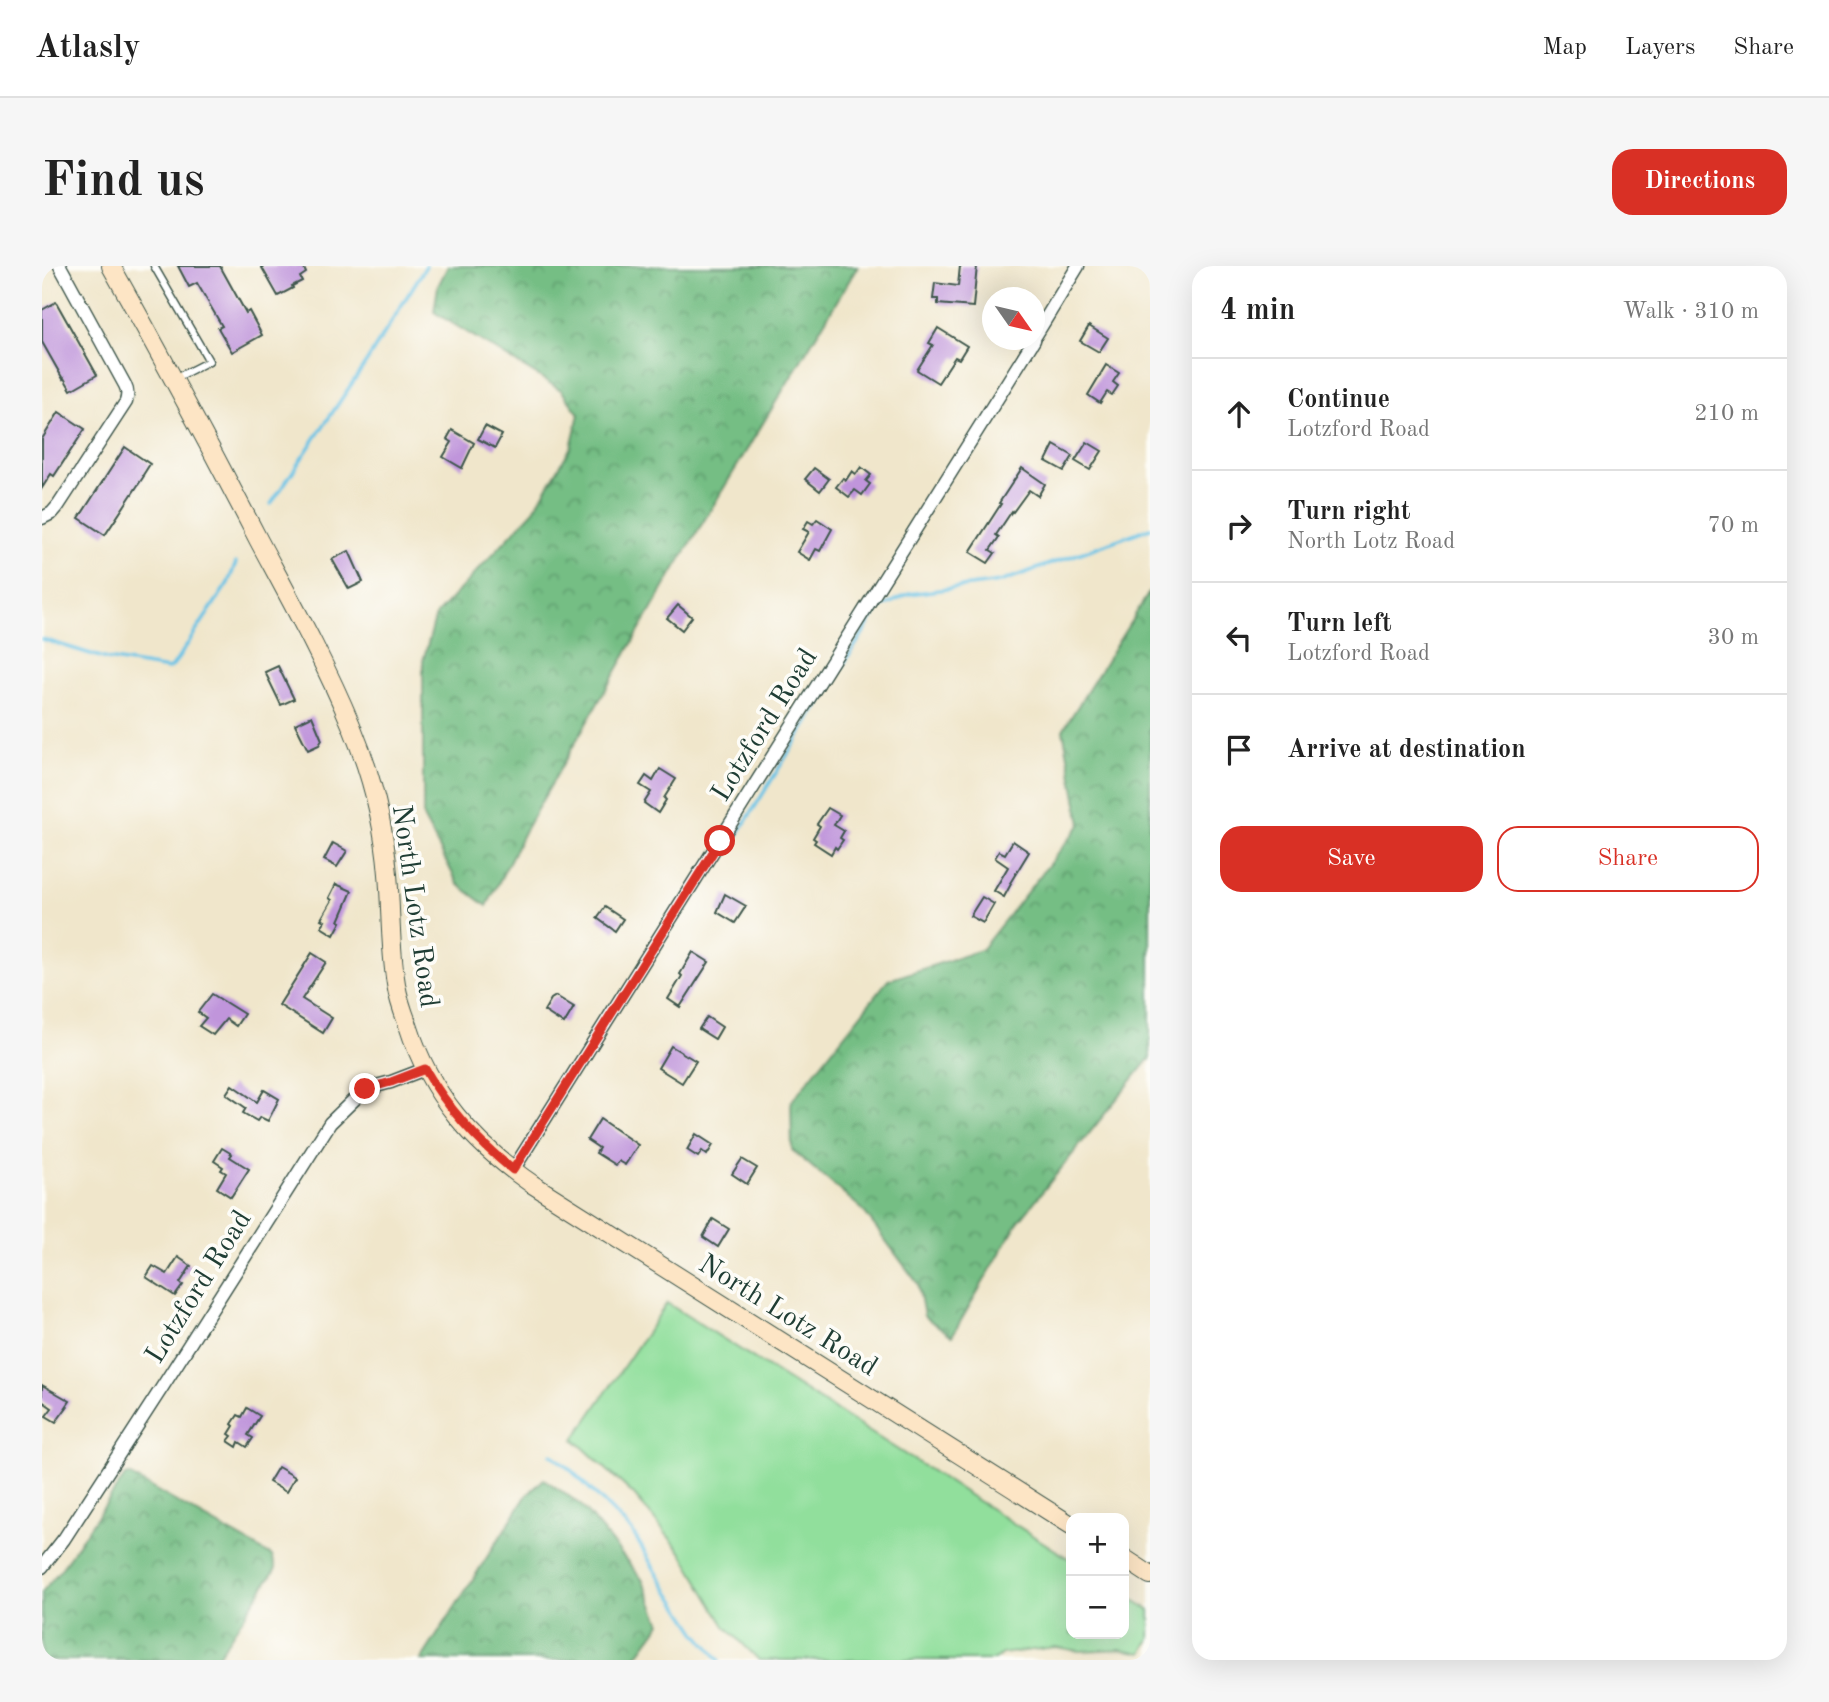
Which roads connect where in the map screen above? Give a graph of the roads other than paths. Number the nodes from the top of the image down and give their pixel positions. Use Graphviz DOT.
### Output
graph roads {
  1 [pos="60,266"];
  2 [pos="111,266"];
  3 [pos="154,266"];
  4 [pos="1078,266"];
  5 [pos="1045,321"];
  6 [pos="1027,350"];
  7 [pos="174,379"];
  8 [pos="42,518"];
  9 [pos="425,1069"];
  10 [pos="513,1170"];
  11 [pos="1066,1522"];
  12 [pos="1129,1561"];
  13 [pos="42,1567"];
  14 [pos="1150,1575"];
  1 -- 8 [label="street"];
  2 -- 7 [label="street, North Lotz Road"];
  3 -- 7 [label="lane"];
  4 -- 5 [label="street, Lotzford Road"];
  6 -- 10 [label="street, Lotzford Road"];
  7 -- 9 [label="street, North Lotz Road"];
  9 -- 10 [label="street, North Lotz Road"];
  9 -- 13 [label="street, Lotzford Road"];
  10 -- 11 [label="street, North Lotz Road"];
  12 -- 14 [label="street"];
}
